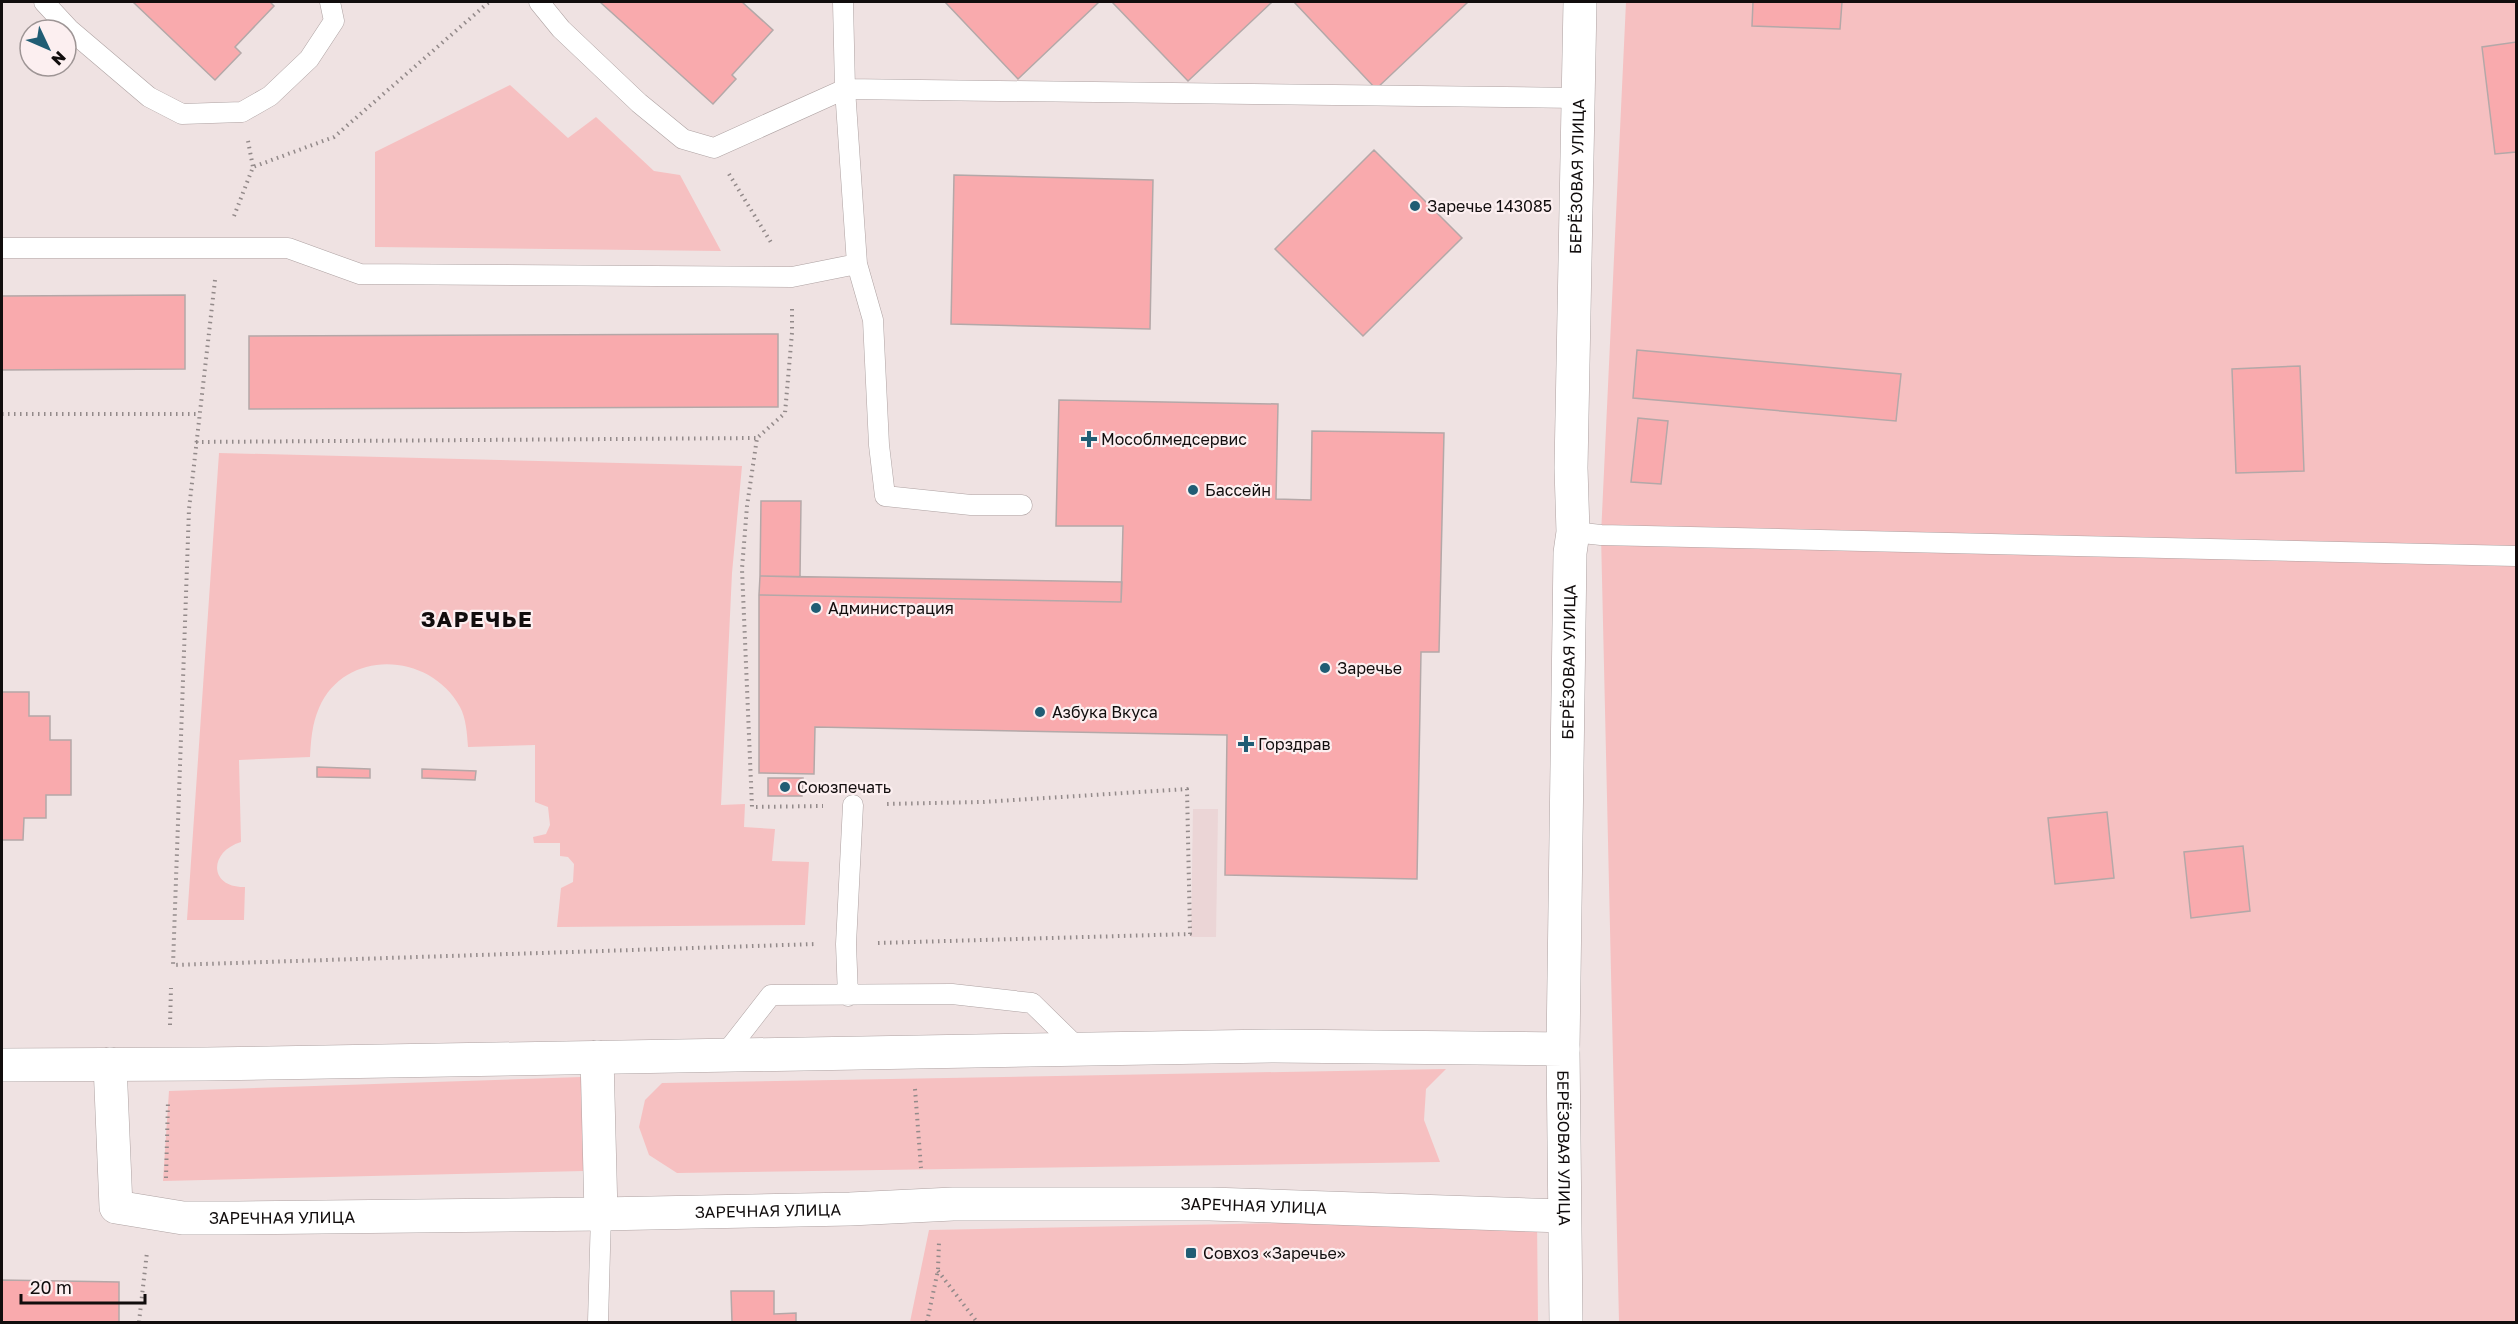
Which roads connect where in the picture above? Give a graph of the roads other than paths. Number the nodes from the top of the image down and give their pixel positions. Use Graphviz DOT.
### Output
graph roads {
  1 [pos="44,2"];
  2 [pos="330,2"];
  3 [pos="538,2"];
  4 [pos="843,2"];
  5 [pos="1580,2"];
  6 [pos="846,89"];
  7 [pos="1577,98"];
  8 [pos="2,248"];
  9 [pos="857,264"];
  10 [pos="1022,505"];
  11 [pos="1573,532"];
  12 [pos="2517,556"];
  13 [pos="853,805"];
  14 [pos="848,996"];
  15 [pos="1563,1049"];
  16 [pos="1080,1050"];
  17 [pos="725,1054"];
  18 [pos="597,1057"];
  19 [pos="110,1064"];
  20 [pos="2,1065"];
  21 [pos="601,1214"];
  22 [pos="1564,1216"];
  23 [pos="598,1323"];
  24 [pos="1566,1323"];
  1 -- 2 [label="lane"];
  3 -- 6 [label="lane"];
  4 -- 6 [label="lane"];
  5 -- 7 [label="street, БЕРЁЗОВАЯ УЛИЦА"];
  6 -- 7 [label="lane"];
  6 -- 9 [label="lane"];
  7 -- 11 [label="street, БЕРЁЗОВАЯ УЛИЦА"];
  8 -- 9 [label="lane"];
  9 -- 10 [label="lane"];
  11 -- 12 [label="lane"];
  11 -- 15 [label="street, БЕРЁЗОВАЯ УЛИЦА"];
  13 -- 14 [label="lane"];
  14 -- 16 [label="lane"];
  14 -- 17 [label="lane"];
  15 -- 16 [label="street"];
  15 -- 22 [label="street, БЕРЁЗОВАЯ УЛИЦА"];
  16 -- 17 [label="street"];
  17 -- 18 [label="street"];
  18 -- 19 [label="street"];
  18 -- 21 [label="street"];
  19 -- 20 [label="street"];
  19 -- 21 [label="street, ЗАРЕЧНАЯ УЛИЦА"];
  21 -- 22 [label="street, ЗАРЕЧНАЯ УЛИЦА"];
  21 -- 23 [label="lane"];
  22 -- 24 [label="street, БЕРЁЗОВАЯ УЛИЦА"];
}
